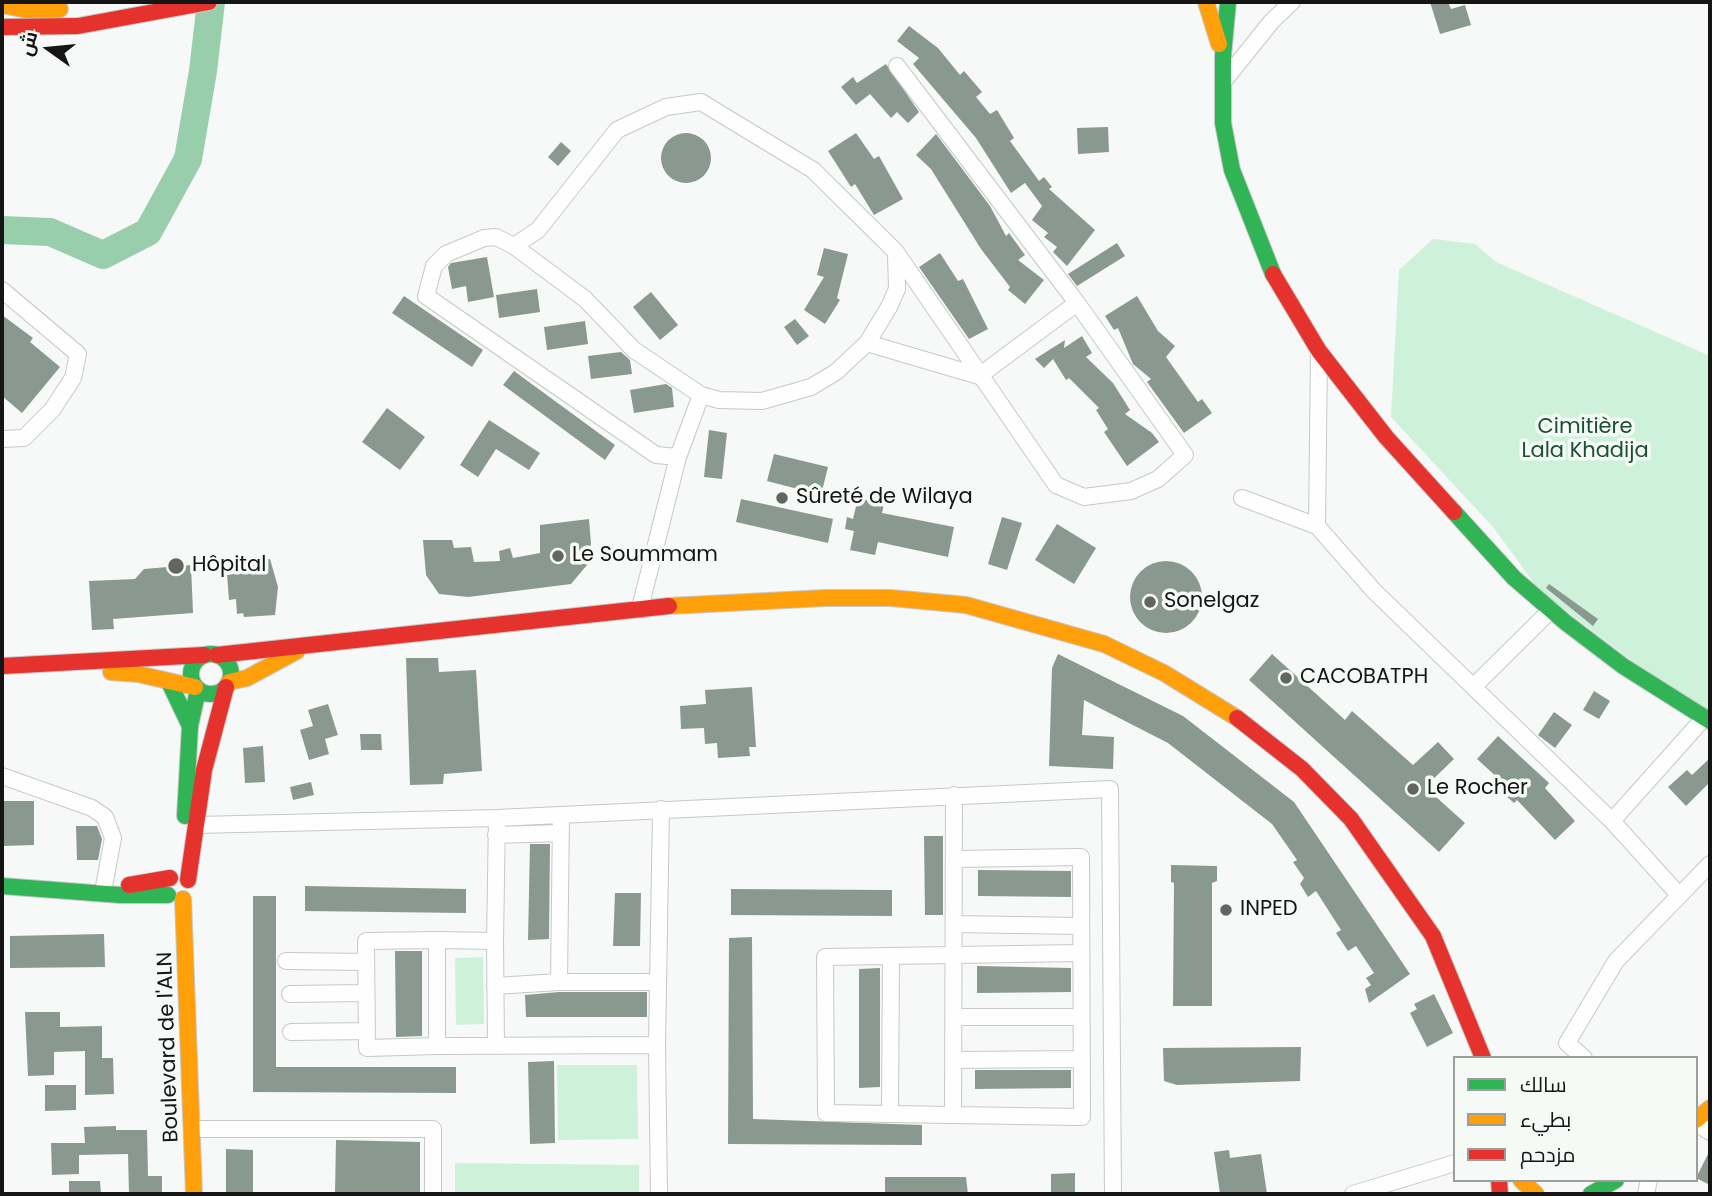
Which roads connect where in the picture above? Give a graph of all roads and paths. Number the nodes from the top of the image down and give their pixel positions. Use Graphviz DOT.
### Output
graph roads {
  1 [pos="206,2"];
  2 [pos="1206,2"];
  3 [pos="1228,2"];
  4 [pos="1292,2"];
  5 [pos="2,5"];
  6 [pos="78,6"];
  7 [pos="2,27"];
  8 [pos="1223,56"];
  9 [pos="897,66"];
  10 [pos="1223,82"];
  11 [pos="514,246"];
  12 [pos="896,252"];
  13 [pos="2,290"];
  14 [pos="1077,303"];
  15 [pos="867,343"];
  16 [pos="1319,351"];
  17 [pos="979,376"];
  18 [pos="701,395"];
  19 [pos="2,439"];
  20 [pos="678,457"];
  21 [pos="1242,498"];
  22 [pos="1317,526"];
  23 [pos="640,608"];
  24 [pos="1551,610"];
  25 [pos="307,645"];
  26 [pos="211,655"];
  27 [pos="2,666"];
  28 [pos="2,680"];
  29 [pos="169,682"];
  30 [pos="228,684"];
  31 [pos="1473,687"];
  32 [pos="196,688"];
  33 [pos="1707,719"];
  34 [pos="190,726"];
  35 [pos="2,776"];
  36 [pos="954,795"];
  37 [pos="661,809"];
  38 [pos="561,815"];
  39 [pos="496,818"];
  40 [pos="1612,821"];
  41 [pos="196,825"];
  42 [pos="561,833"];
  43 [pos="496,835"];
  44 [pos="954,859"];
  45 [pos="1710,864"];
  46 [pos="2,886"];
  47 [pos="177,886"];
  48 [pos="103,892"];
  49 [pos="1679,895"];
  50 [pos="954,925"];
  51 [pos="1081,926"];
  52 [pos="437,940"];
  53 [pos="495,941"];
  54 [pos="1081,953"];
  55 [pos="891,956"];
  56 [pos="954,956"];
  57 [pos="286,961"];
  58 [pos="366,962"];
  59 [pos="559,982"];
  60 [pos="657,982"];
  61 [pos="495,986"];
  62 [pos="366,993"];
  63 [pos="290,994"];
  64 [pos="954,1017"];
  65 [pos="1081,1017"];
  66 [pos="366,1031"];
  67 [pos="291,1032"];
  68 [pos="657,1045"];
  69 [pos="437,1046"];
  70 [pos="496,1046"];
  71 [pos="1482,1056"];
  72 [pos="1582,1056"];
  73 [pos="1082,1059"];
  74 [pos="954,1060"];
  75 [pos="1710,1108"];
  76 [pos="890,1114"];
  77 [pos="953,1114"];
  78 [pos="1704,1128"];
  79 [pos="192,1129"];
  80 [pos="1453,1164"];
  81 [pos="1523,1182"];
  82 [pos="1612,1182"];
  83 [pos="194,1194"];
  84 [pos="433,1194"];
  85 [pos="659,1194"];
  86 [pos="1113,1194"];
  87 [pos="1353,1194"];
  88 [pos="1536,1194"];
  89 [pos="1591,1194"];
  1 -- 7 [label="main road"];
  2 -- 8 [label="main road"];
  3 -- 8 [label="main road"];
  4 -- 10 [label="street"];
  5 -- 6 [label="main road"];
  8 -- 10 [label="main road"];
  9 -- 14 [label="street"];
  10 -- 16 [label="main road"];
  11 -- 12 [label="street"];
  11 -- 18 [label="street"];
  11 -- 20 [label="street"];
  12 -- 15 [label="street"];
  12 -- 17 [label="street"];
  13 -- 19 [label="street"];
  14 -- 17 [label="street"];
  14 -- 17 [label="street"];
  15 -- 17 [label="street"];
  15 -- 18 [label="street"];
  16 -- 22 [label="street"];
  16 -- 24 [label="main road"];
  18 -- 20 [label="street"];
  20 -- 23 [label="street"];
  21 -- 22 [label="street"];
  22 -- 31 [label="street"];
  23 -- 25 [label="main road"];
  23 -- 71 [label="main road"];
  24 -- 31 [label="street"];
  24 -- 33 [label="main road"];
  25 -- 26 [label="main road"];
  25 -- 30 [label="main road"];
  26 -- 27 [label="main road"];
  26 -- 30 [label="main road"];
  26 -- 32 [label="main road"];
  28 -- 29 [label="main road"];
  29 -- 32 [label="main road"];
  29 -- 34 [label="main road"];
  30 -- 32 [label="main road"];
  30 -- 41 [label="main road"];
  31 -- 40 [label="street"];
  32 -- 34 [label="main road"];
  33 -- 40 [label="street"];
  34 -- 47 [label="main road"];
  35 -- 48 [label="street"];
  36 -- 37 [label="street"];
  36 -- 44 [label="street"];
  36 -- 86 [label="street"];
  37 -- 38 [label="street"];
  37 -- 60 [label="street"];
  38 -- 39 [label="street"];
  38 -- 42 [label="street"];
  39 -- 41 [label="street"];
  39 -- 43 [label="street"];
  40 -- 49 [label="street"];
  41 -- 47 [label="main road"];
  42 -- 43 [label="street"];
  42 -- 59 [label="street"];
  43 -- 53 [label="street"];
  44 -- 50 [label="street"];
  44 -- 51 [label="street"];
  45 -- 49 [label="street"];
  46 -- 48 [label="main road"];
  47 -- 48 [label="main road"];
  47 -- 79 [label="main road, Boulevard de l'ALN"];
  49 -- 72 [label="street"];
  50 -- 51 [label="street"];
  50 -- 56 [label="street"];
  51 -- 54 [label="street"];
  52 -- 53 [label="street"];
  52 -- 58 [label="street"];
  52 -- 69 [label="street"];
  53 -- 61 [label="street"];
  54 -- 56 [label="street"];
  54 -- 65 [label="street"];
  55 -- 56 [label="street"];
  55 -- 76 [label="street"];
  55 -- 76 [label="street"];
  56 -- 64 [label="street"];
  57 -- 58 [label="street"];
  58 -- 62 [label="street"];
  59 -- 60 [label="street"];
  59 -- 61 [label="street"];
  60 -- 68 [label="street"];
  61 -- 70 [label="street"];
  62 -- 63 [label="street"];
  62 -- 66 [label="street"];
  64 -- 65 [label="street"];
  64 -- 74 [label="street"];
  65 -- 73 [label="street"];
  66 -- 67 [label="street"];
  66 -- 69 [label="street"];
  68 -- 70 [label="street"];
  68 -- 85 [label="street"];
  69 -- 70 [label="street"];
  73 -- 74 [label="street"];
  73 -- 77 [label="street"];
  74 -- 77 [label="street"];
  75 -- 78 [label="main road"];
  76 -- 77 [label="street"];
  79 -- 83 [label="main road, Boulevard de l'ALN"];
  79 -- 84 [label="street"];
  80 -- 87 [label="street"];
  81 -- 88 [label="main road"];
  82 -- 89 [label="main road"];
}
